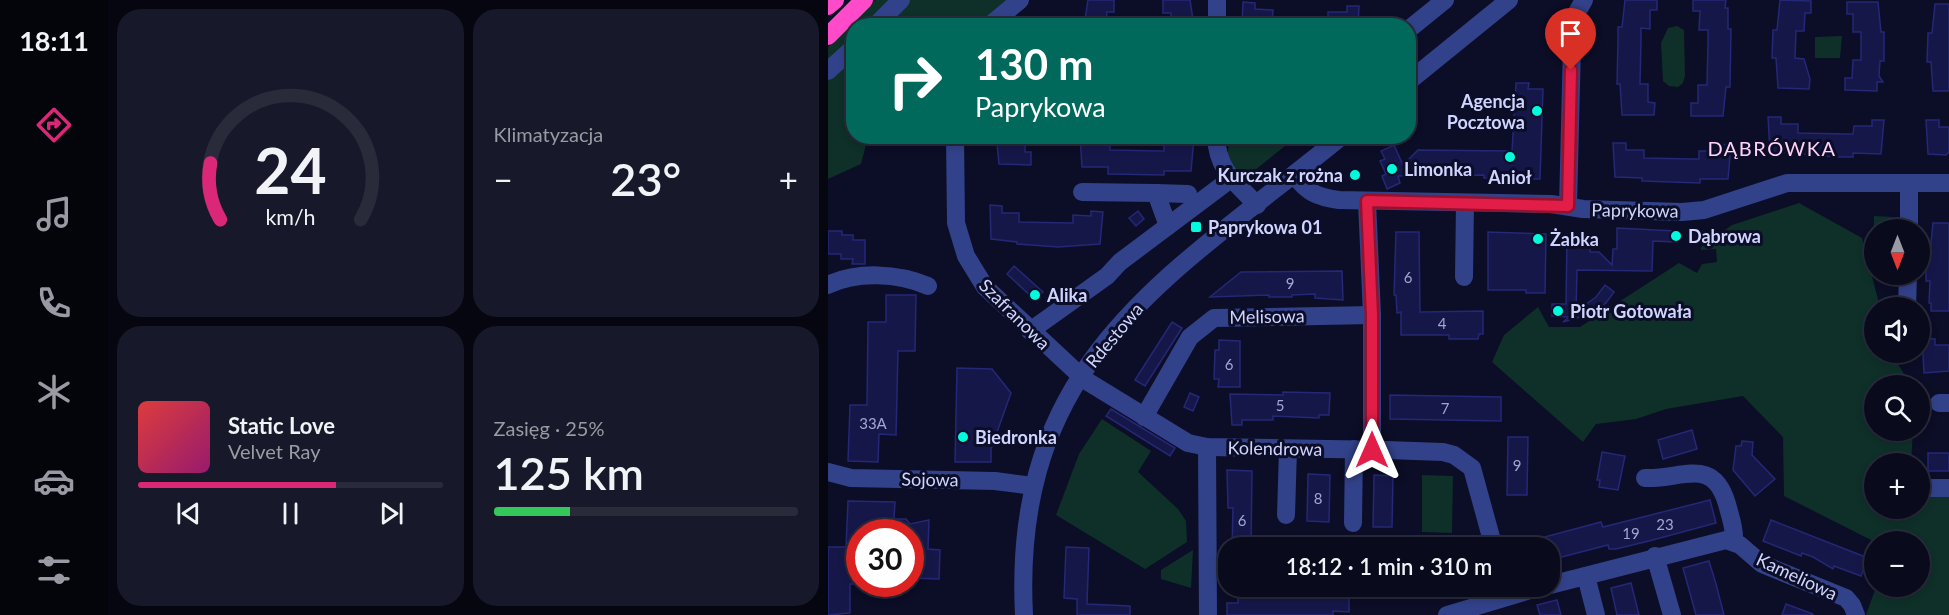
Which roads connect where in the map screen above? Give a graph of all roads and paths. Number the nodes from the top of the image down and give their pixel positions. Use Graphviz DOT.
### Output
graph roads {
  1 [pos="835,0"];
  2 [pos="864,0"];
  3 [pos="901,0"];
  4 [pos="1020,0"];
  5 [pos="1217,0"];
  6 [pos="1445,0"];
  7 [pos="1509,0"];
  8 [pos="1584,0"];
  9 [pos="828,6"];
  10 [pos="883,18"];
  11 [pos="998,18"];
  12 [pos="1217,18"];
  13 [pos="1416,24"];
  14 [pos="828,36"];
  15 [pos="846,54"];
  16 [pos="828,71"];
  17 [pos="1416,76"];
  18 [pos="955,144"];
  19 [pos="1216,144"];
  20 [pos="1332,144"];
  21 [pos="1294,175"];
  22 [pos="1232,178"];
  23 [pos="1910,183"];
  24 [pos="1949,183"];
  25 [pos="1082,192"];
  26 [pos="1156,194"];
  27 [pos="1188,194"];
  28 [pos="1367,201"];
  29 [pos="1466,203"];
  30 [pos="1257,205"];
  31 [pos="1568,206"];
  32 [pos="1909,219"];
  33 [pos="1168,226"];
  34 [pos="1464,277"];
  35 [pos="828,285"];
  36 [pos="928,286"];
  37 [pos="1372,315"];
  38 [pos="1030,331"];
  39 [pos="1080,376"];
  40 [pos="1144,417"];
  41 [pos="1207,447"];
  42 [pos="1288,448"];
  43 [pos="1354,449"];
  44 [pos="1372,450"];
  45 [pos="828,472"];
  46 [pos="1645,478"];
  47 [pos="1033,486"];
  48 [pos="1930,488"];
  49 [pos="1949,488"];
  50 [pos="1286,515"];
  51 [pos="1353,523"];
  52 [pos="1491,537"];
  53 [pos="1737,543"];
  54 [pos="1655,556"];
  55 [pos="1586,576"];
  56 [pos="1560,582"];
  57 [pos="1508,600"];
  58 [pos="1024,615"];
  59 [pos="1208,615"];
  60 [pos="1447,615"];
  61 [pos="1596,615"];
  62 [pos="1672,615"];
  63 [pos="1856,615"];
  1 -- 9 [label="highway"];
  2 -- 14 [label="highway"];
  3 -- 10 [label="street"];
  4 -- 11 [label="street"];
  5 -- 12 [label="street"];
  6 -- 13 [label="street"];
  7 -- 17 [label="street"];
  8 -- 31 [label="street"];
  15 -- 16 [label="street"];
  18 -- 38 [label="street, Szafranowa"];
  19 -- 22 [label="street"];
  20 -- 21 [label="street, Rdestowa"];
  21 -- 28 [label="street, Paprykowa"];
  21 -- 30 [label="street, Rdestowa"];
  22 -- 30 [label="street"];
  22 -- 33 [label="street"];
  23 -- 24 [label="street, Paprykowa"];
  23 -- 31 [label="street, Paprykowa"];
  23 -- 32 [label="street"];
  25 -- 26 [label="street"];
  26 -- 27 [label="street"];
  26 -- 33 [label="street"];
  28 -- 29 [label="street, Paprykowa"];
  28 -- 37 [label="street"];
  29 -- 31 [label="street, Paprykowa"];
  29 -- 34 [label="street"];
  30 -- 39 [label="street, Rdestowa"];
  33 -- 38 [label="street"];
  35 -- 36 [label="street"];
  37 -- 40 [label="street, Melisowa"];
  37 -- 44 [label="street"];
  38 -- 39 [label="street, Szafranowa"];
  39 -- 40 [label="street, Kolendrowa"];
  39 -- 47 [label="street, Rdestowa"];
  40 -- 41 [label="street, Kolendrowa"];
  41 -- 42 [label="street, Kolendrowa"];
  41 -- 59 [label="street, Kolendrowa"];
  42 -- 43 [label="street, Kolendrowa"];
  42 -- 50 [label="street"];
  43 -- 44 [label="street, Kolendrowa"];
  43 -- 51 [label="street"];
  44 -- 52 [label="street, Kolendrowa"];
  45 -- 47 [label="street, Sojowa"];
  46 -- 53 [label="street"];
  47 -- 58 [label="street, Rdestowa"];
  48 -- 49 [label="street"];
  53 -- 54 [label="street"];
  53 -- 63 [label="street, Kameliowa"];
  54 -- 55 [label="street"];
  54 -- 62 [label="street"];
  55 -- 56 [label="street"];
  55 -- 61 [label="street"];
  57 -- 60 [label="street"];
}
